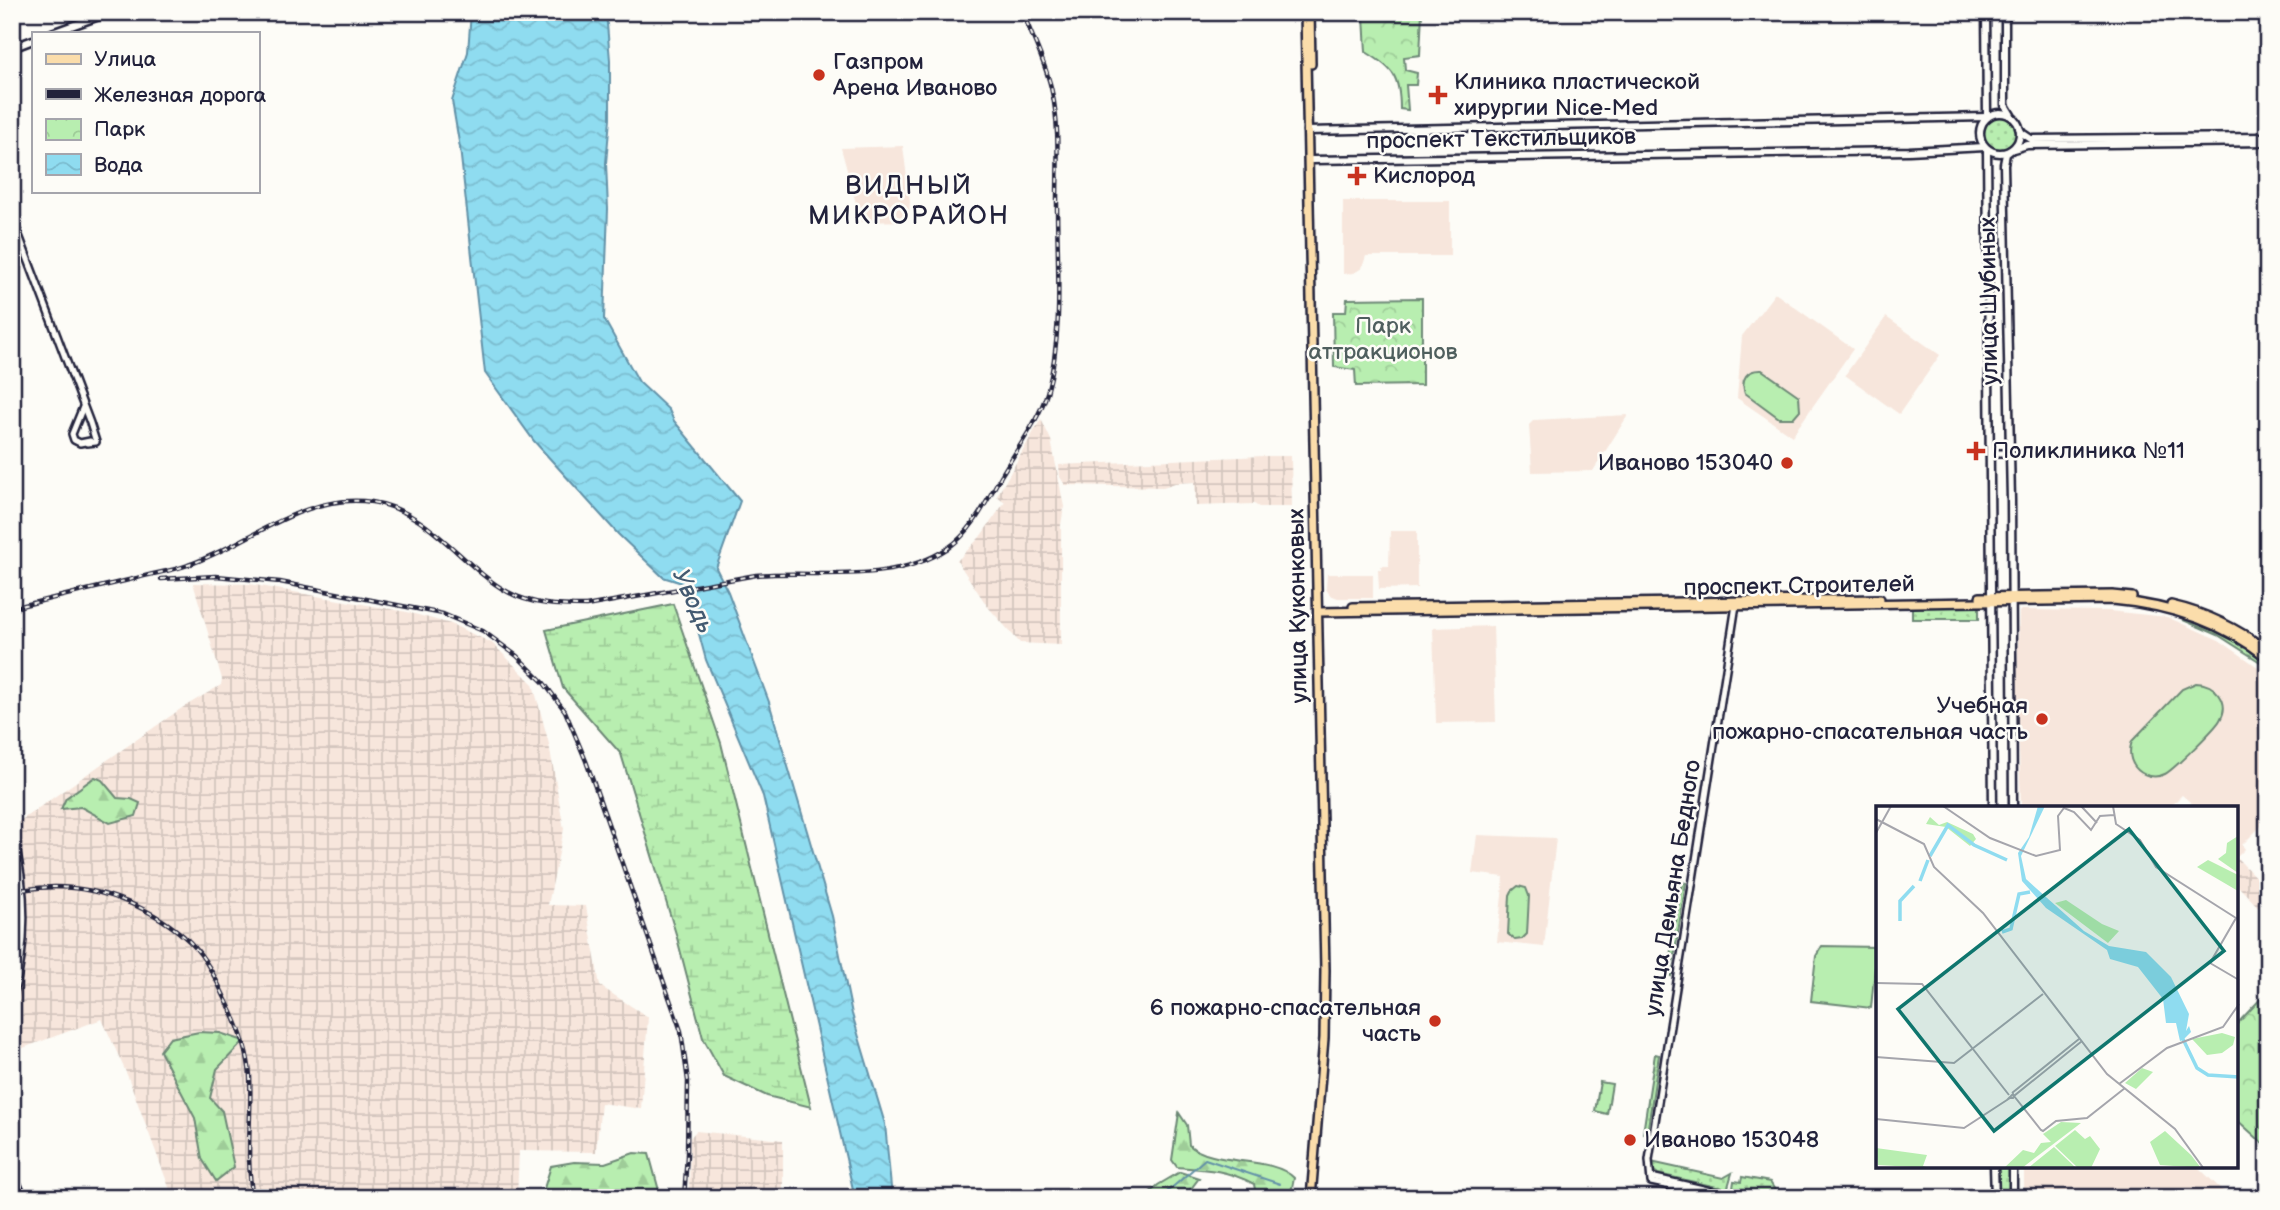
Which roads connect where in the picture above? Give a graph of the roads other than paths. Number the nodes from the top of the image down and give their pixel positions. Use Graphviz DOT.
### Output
graph roads {
  1 [pos="110,12"];
  2 [pos="1307,12"];
  3 [pos="1986,12"];
  4 [pos="2005,12"];
  5 [pos="55,32"];
  6 [pos="32,40"];
  7 [pos="12,48"];
  8 [pos="1987,117"];
  9 [pos="2012,117"];
  10 [pos="2019,128"];
  11 [pos="1309,130"];
  12 [pos="2268,137"];
  13 [pos="2205,140"];
  14 [pos="2132,141"];
  15 [pos="2268,142"];
  16 [pos="1310,143"];
  17 [pos="1986,148"];
  18 [pos="2012,149"];
  19 [pos="1312,157"];
  20 [pos="12,217"];
  21 [pos="83,404"];
  22 [pos="93,431"];
  23 [pos="87,443"];
  24 [pos="1316,451"];
  25 [pos="1991,453"];
  26 [pos="2009,453"];
  27 [pos="1992,599"];
  28 [pos="2012,599"];
  29 [pos="1736,604"];
  30 [pos="1320,610"];
  31 [pos="2268,651"];
  32 [pos="2268,658"];
  33 [pos="1993,806"];
  34 [pos="2012,806"];
  35 [pos="12,832"];
  36 [pos="12,998"];
  37 [pos="1994,1168"];
  38 [pos="2013,1168"];
  39 [pos="12,1172"];
  40 [pos="1651,1180"];
  41 [pos="23,1198"];
  42 [pos="1313,1198"];
  43 [pos="1724,1198"];
  44 [pos="1742,1198"];
  45 [pos="1995,1198"];
  46 [pos="2013,1198"];
  1 -- 5 [label="main road"];
  2 -- 11 [label="main road, улица Куконковых"];
  3 -- 8 [label="main road"];
  4 -- 9 [label="main road"];
  6 -- 7 [label="main road"];
  8 -- 9 [label="main road"];
  8 -- 11 [label="main road, проспект Текстильщиков"];
  8 -- 17 [label="main road"];
  9 -- 10 [label="main road"];
  10 -- 14 [label="main road"];
  10 -- 18 [label="main road"];
  11 -- 16 [label="main road, улица Куконковых"];
  12 -- 13 [label="main road"];
  13 -- 14 [label="main road"];
  13 -- 15 [label="main road"];
  14 -- 18 [label="main road"];
  16 -- 19 [label="main road, улица Куконковых"];
  16 -- 24 [label="main road, улица Куконковых"];
  17 -- 18 [label="main road"];
  17 -- 19 [label="main road, проспект Текстильщиков"];
  17 -- 25 [label="main road, улица Шубиных"];
  18 -- 26 [label="main road, улица Шубиных"];
  19 -- 24 [label="main road, улица Куконковых"];
  20 -- 21 [label="street"];
  21 -- 22 [label="street"];
  21 -- 23 [label="street"];
  22 -- 23 [label="street"];
  22 -- 23 [label="street"];
  24 -- 30 [label="main road, улица Куконковых"];
  25 -- 26 [label="street"];
  25 -- 27 [label="main road, улица Шубиных"];
  26 -- 28 [label="main road, улица Шубиных"];
  27 -- 28 [label="main road, проспект Строителей"];
  27 -- 29 [label="main road, проспект Строителей"];
  27 -- 33 [label="main road, улица Шубиных"];
  28 -- 31 [label="main road, проспект Строителей"];
  28 -- 32 [label="main road, проспект Строителей"];
  28 -- 34 [label="main road, улица Шубиных"];
  29 -- 30 [label="main road, проспект Строителей"];
  29 -- 40 [label="street, улица Демьяна Бедного"];
  30 -- 42 [label="main road, улица Куконковых"];
  35 -- 36 [label="main road"];
  37 -- 45 [label="main road"];
  38 -- 46 [label="main road"];
  39 -- 41 [label="main road"];
  40 -- 43 [label="street"];
  40 -- 44 [label="street"];
}
